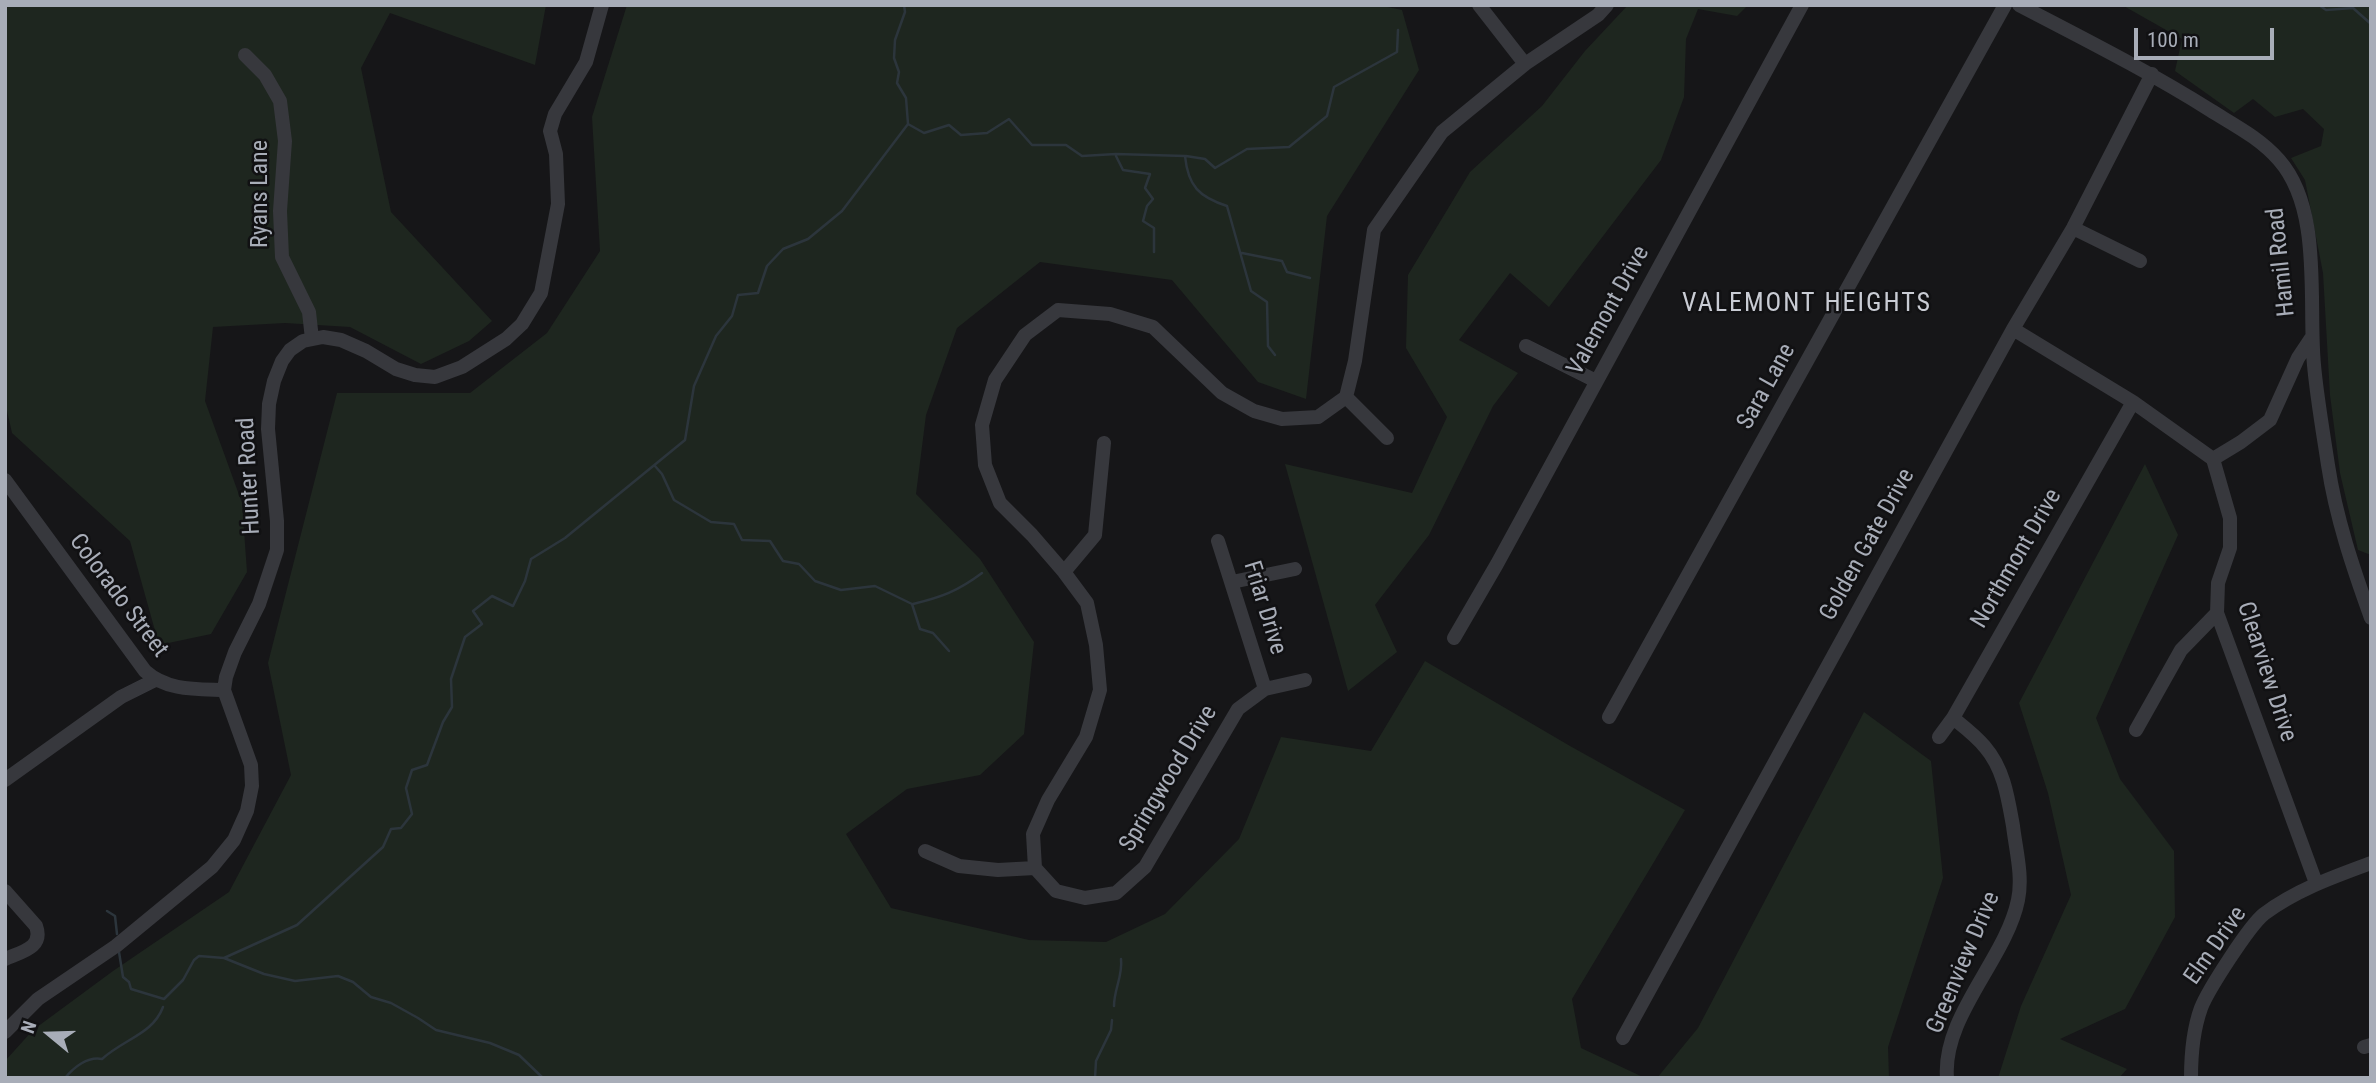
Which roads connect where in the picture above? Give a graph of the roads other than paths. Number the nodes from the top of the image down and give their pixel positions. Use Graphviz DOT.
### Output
graph roads {
  1 [pos="602,5"];
  2 [pos="1479,5"];
  3 [pos="1607,5"];
  4 [pos="1802,5"];
  5 [pos="2006,5"];
  6 [pos="2019,5"];
  7 [pos="245,55"];
  8 [pos="1525,64"];
  9 [pos="2152,74"];
  10 [pos="2073,228"];
  11 [pos="2140,261"];
  12 [pos="2013,329"];
  13 [pos="2312,337"];
  14 [pos="312,339"];
  15 [pos="1526,346"];
  16 [pos="2314,365"];
  17 [pos="2292,372"];
  18 [pos="1596,381"];
  19 [pos="1346,397"];
  20 [pos="2133,402"];
  21 [pos="1387,438"];
  22 [pos="1104,443"];
  23 [pos="2213,459"];
  24 [pos="5,480"];
  25 [pos="1219,541"];
  26 [pos="1295,569"];
  27 [pos="1064,572"];
  28 [pos="1232,582"];
  29 [pos="2217,614"];
  30 [pos="2371,618"];
  31 [pos="1454,638"];
  32 [pos="155,680"];
  33 [pos="1305,680"];
  34 [pos="1265,689"];
  35 [pos="224,690"];
  36 [pos="1609,717"];
  37 [pos="1953,718"];
  38 [pos="2136,730"];
  39 [pos="1939,737"];
  40 [pos="5,780"];
  41 [pos="925,851"];
  42 [pos="2371,863"];
  43 [pos="1035,868"];
  44 [pos="2316,883"];
  45 [pos="5,891"];
  46 [pos="5,959"];
  47 [pos="5,1032"];
  48 [pos="1623,1038"];
  49 [pos="1947,1078"];
  50 [pos="2191,1078"];
  1 -- 14 [label="street"];
  2 -- 8 [label="street"];
  3 -- 8 [label="street"];
  4 -- 18 [label="street, Valemont Drive"];
  5 -- 36 [label="street, Sara Lane"];
  6 -- 9 [label="street, Hamil Road"];
  7 -- 14 [label="street, Ryans Lane"];
  8 -- 19 [label="street"];
  9 -- 10 [label="street, Golden Gate Drive"];
  9 -- 13 [label="street, Hamil Road"];
  10 -- 11 [label="street"];
  10 -- 12 [label="street, Golden Gate Drive"];
  12 -- 20 [label="street"];
  12 -- 48 [label="street, Golden Gate Drive"];
  13 -- 16 [label="street, Hamil Road"];
  13 -- 17 [label="street"];
  14 -- 35 [label="street, Hunter Road"];
  15 -- 18 [label="street"];
  16 -- 17 [label="street"];
  16 -- 30 [label="street, Hamil Road"];
  17 -- 23 [label="street"];
  18 -- 31 [label="street, Valemont Drive"];
  19 -- 21 [label="street"];
  19 -- 27 [label="street"];
  20 -- 23 [label="street"];
  20 -- 37 [label="street, Northmont Drive"];
  22 -- 27 [label="street"];
  23 -- 29 [label="street, Clearview Drive"];
  24 -- 32 [label="street, Colorado Street"];
  25 -- 28 [label="street, Friar Drive"];
  26 -- 28 [label="street"];
  27 -- 43 [label="street"];
  28 -- 34 [label="street, Friar Drive"];
  29 -- 38 [label="street"];
  29 -- 44 [label="street, Clearview Drive"];
  32 -- 35 [label="street, Colorado Street"];
  32 -- 40 [label="street"];
  33 -- 34 [label="street, Springwood Drive"];
  34 -- 43 [label="street, Springwood Drive"];
  35 -- 47 [label="street"];
  37 -- 39 [label="street, Northmont Drive"];
  37 -- 49 [label="street, Greenview Drive"];
  41 -- 43 [label="street"];
  42 -- 44 [label="street, Elm Drive"];
  44 -- 50 [label="street, Elm Drive"];
  45 -- 46 [label="street"];
}
